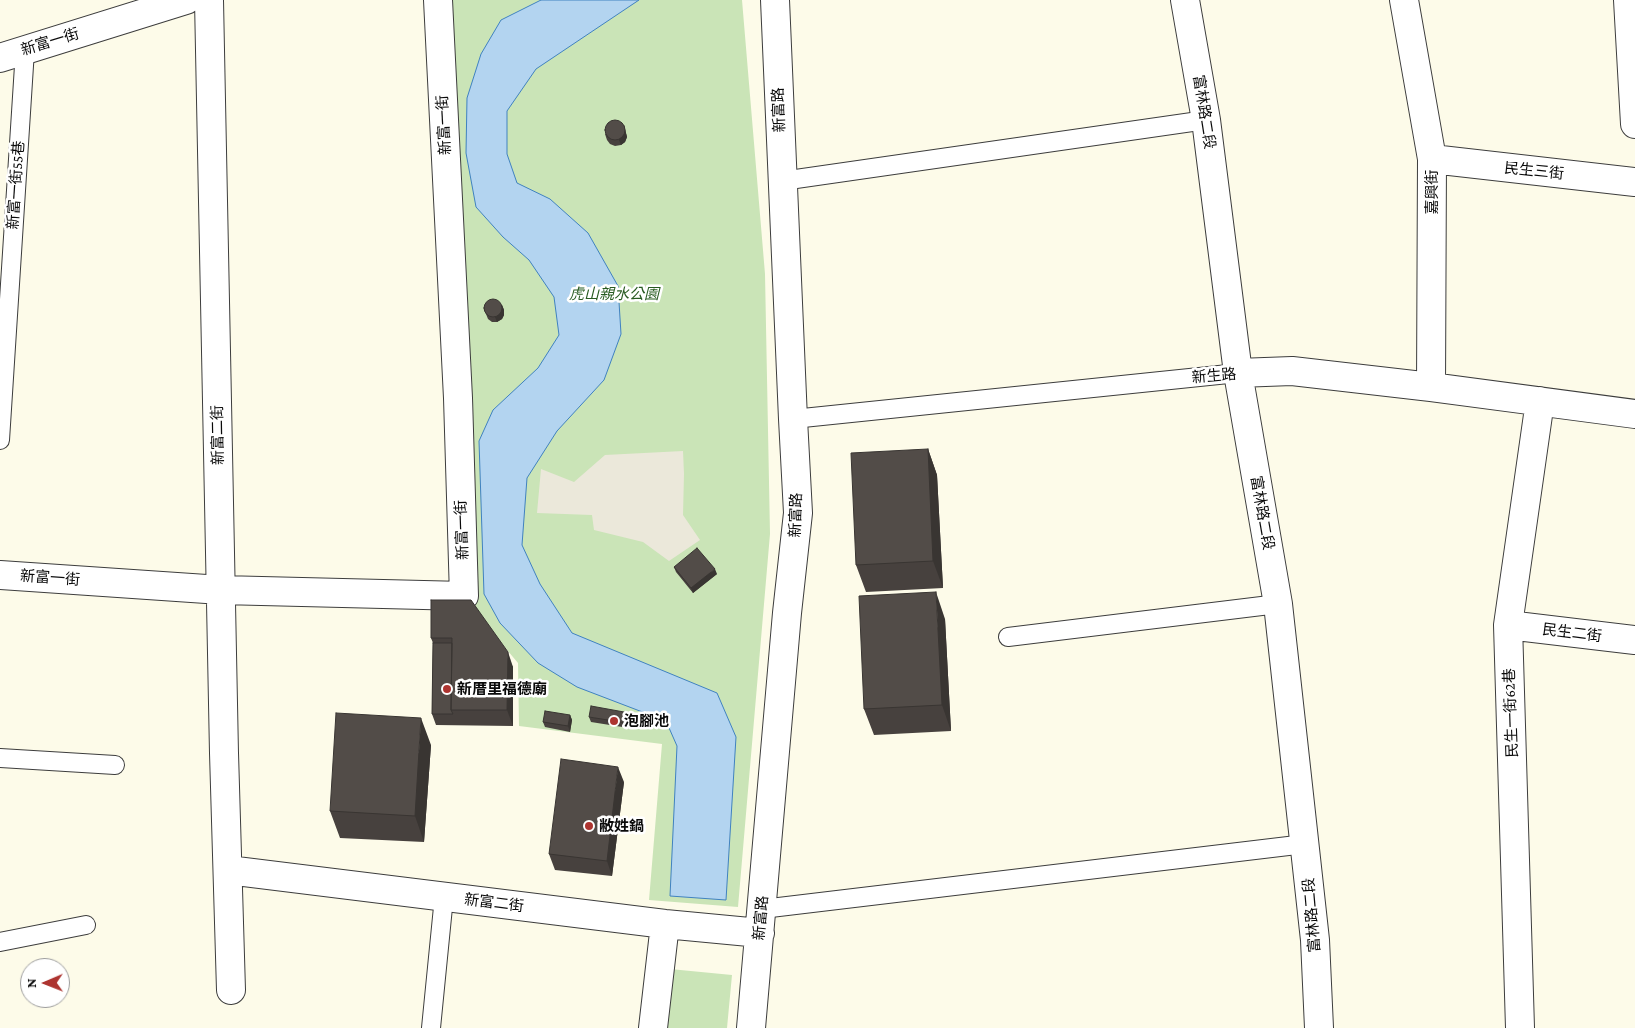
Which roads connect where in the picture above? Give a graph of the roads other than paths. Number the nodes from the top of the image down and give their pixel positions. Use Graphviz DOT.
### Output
graph roads {
  1 [pos="186,0"];
  2 [pos="209,0"];
  3 [pos="438,0"];
  4 [pos="775,0"];
  5 [pos="1185,0"];
  6 [pos="1404,0"];
  7 [pos="1628,0"];
  8 [pos="13,54"];
  9 [pos="1206,120"];
  10 [pos="1635,124"];
  11 [pos="1432,159"];
  12 [pos="782,182"];
  13 [pos="1635,182"];
  14 [pos="1238,373"];
  15 [pos="1431,387"];
  16 [pos="1540,401"];
  17 [pos="1635,414"];
  18 [pos="792,419"];
  19 [pos="0,440"];
  20 [pos="0,574"];
  21 [pos="221,590"];
  22 [pos="1278,604"];
  23 [pos="1508,625"];
  24 [pos="1008,637"];
  25 [pos="1635,640"];
  26 [pos="0,758"];
  27 [pos="115,765"];
  28 [pos="1305,844"];
  29 [pos="228,870"];
  30 [pos="444,897"];
  31 [pos="761,921"];
  32 [pos="665,924"];
  33 [pos="86,925"];
  34 [pos="0,942"];
  35 [pos="231,990"];
  36 [pos="431,1028"];
  37 [pos="653,1028"];
  38 [pos="751,1028"];
  39 [pos="1319,1028"];
  40 [pos="1520,1028"];
  1 -- 8 [label="street, 新富一街"];
  2 -- 21 [label="street, 新富二街"];
  3 -- 21 [label="street, 新富一街"];
  4 -- 12 [label="street, 新富路"];
  5 -- 9 [label="street, 富林路二段"];
  6 -- 11 [label="street, 嘉興街"];
  7 -- 10 [label="street"];
  8 -- 19 [label="lane, 新富一街55巷"];
  9 -- 12 [label="lane"];
  9 -- 14 [label="street, 富林路二段"];
  11 -- 13 [label="street, 民生三街"];
  11 -- 15 [label="street, 嘉興街"];
  12 -- 18 [label="street, 新富路"];
  14 -- 15 [label="street, 新生路"];
  14 -- 18 [label="lane, 新生路"];
  14 -- 22 [label="street, 富林路二段"];
  15 -- 16 [label="street, 新生路"];
  16 -- 17 [label="street, 新生路"];
  16 -- 23 [label="street, 民生一街62巷"];
  18 -- 31 [label="street, 新富路"];
  20 -- 21 [label="street, 新富一街"];
  21 -- 29 [label="street, 新富二街"];
  22 -- 24 [label="lane"];
  22 -- 28 [label="street, 富林路二段"];
  23 -- 25 [label="street, 民生二街"];
  23 -- 40 [label="street, 民生一街62巷"];
  26 -- 27 [label="lane"];
  28 -- 31 [label="lane"];
  28 -- 39 [label="street, 富林路二段"];
  29 -- 30 [label="street, 新富二街"];
  29 -- 35 [label="street, 新富二街"];
  30 -- 32 [label="street, 新富二街"];
  30 -- 36 [label="lane"];
  31 -- 32 [label="street, 新富二街"];
  31 -- 38 [label="street, 新富路"];
  32 -- 37 [label="street"];
  33 -- 34 [label="lane"];
}
